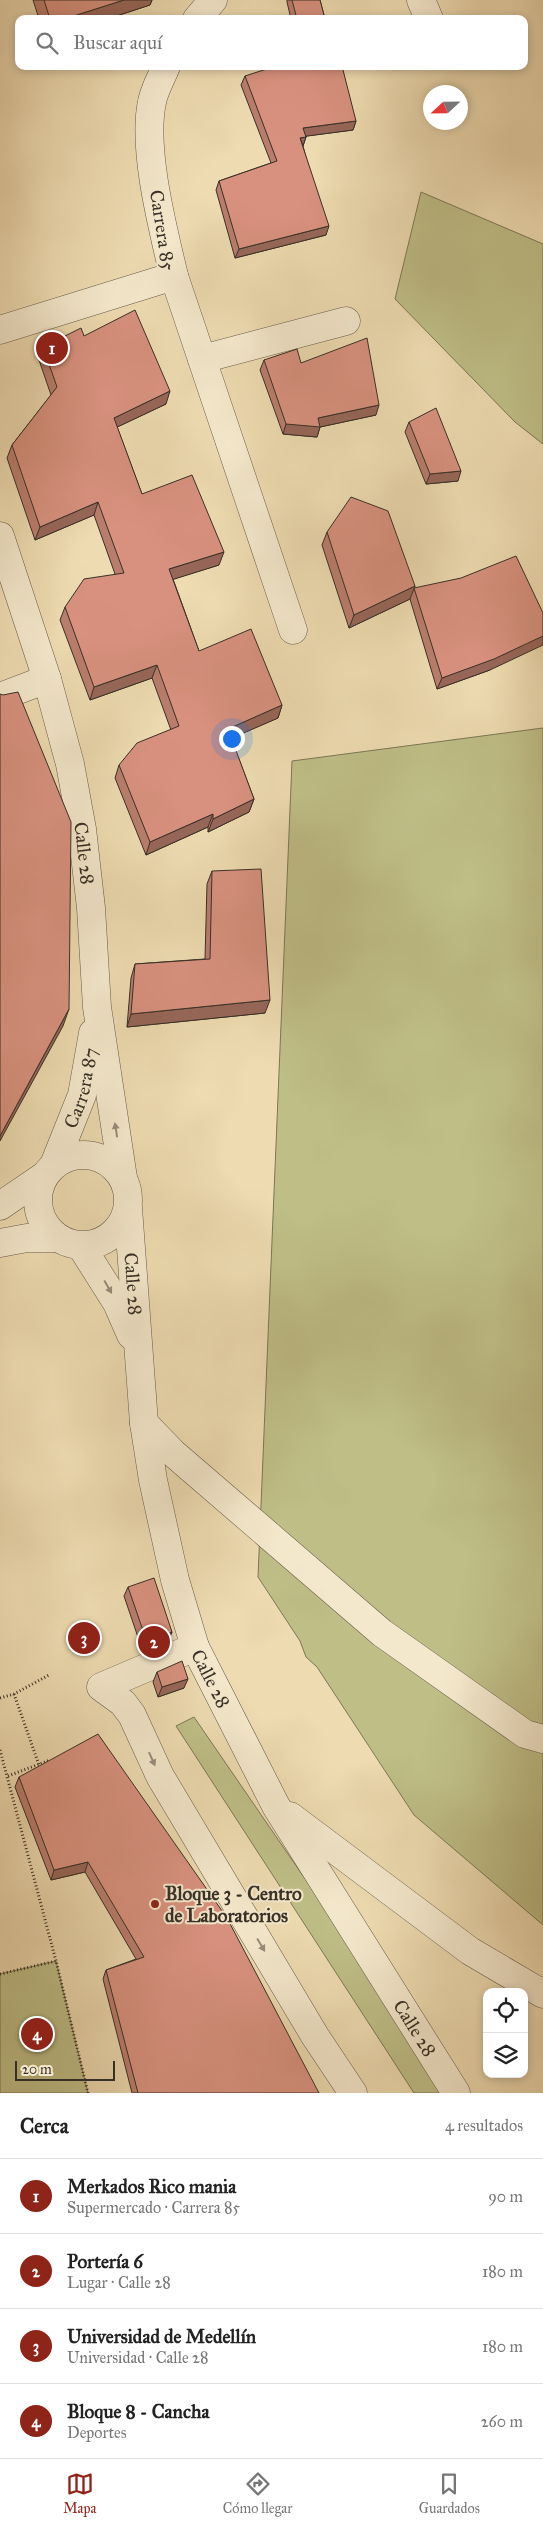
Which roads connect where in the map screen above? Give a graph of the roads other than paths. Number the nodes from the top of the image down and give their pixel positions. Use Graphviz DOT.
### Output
graph roads {
  1 [pos="213,0"];
  2 [pos="421,0"];
  3 [pos="200,15"];
  4 [pos="427,15"];
  5 [pos="164,70"];
  6 [pos="174,276"];
  7 [pos="346,321"];
  8 [pos="0,330"];
  9 [pos="202,359"];
  10 [pos="0,536"];
  11 [pos="293,630"];
  12 [pos="47,679"];
  13 [pos="0,697"];
  14 [pos="96,1007"];
  15 [pos="49,1171"];
  16 [pos="123,1178"];
  17 [pos="0,1206"];
  18 [pos="128,1208"];
  19 [pos="70,1242"];
  20 [pos="0,1243"];
  21 [pos="139,1357"];
  22 [pos="144,1423"];
  23 [pos="195,1647"];
  24 [pos="543,1739"];
  25 [pos="276,1806"];
  26 [pos="543,1994"];
  27 [pos="353,2093"];
  28 [pos="456,2093"];
  1 -- 3 [label="street"];
  2 -- 4 [label="street"];
  5 -- 6 [label="street, Carrera 85"];
  6 -- 8 [label="street, Carrera 85"];
  6 -- 9 [label="street"];
  7 -- 9 [label="street"];
  9 -- 11 [label="street"];
  10 -- 12 [label="street, Calle 28"];
  12 -- 13 [label="street"];
  12 -- 14 [label="street, Calle 28"];
  14 -- 15 [label="street, Carrera 87"];
  16 -- 14 [label="street, Calle 28, one-way"];
  15 -- 16 [label="street"];
  15 -- 17 [label="street"];
  15 -- 19 [label="street"];
  16 -- 18 [label="street"];
  18 -- 19 [label="street"];
  18 -- 21 [label="street, Calle 28"];
  19 -- 20 [label="street"];
  19 -- 21 [label="street, one-way"];
  21 -- 22 [label="street, Calle 28"];
  22 -- 23 [label="street, Calle 28"];
  22 -- 24 [label="street"];
  23 -- 25 [label="street, Calle 28"];
  23 -- 27 [label="street, one-way"];
  25 -- 26 [label="street"];
  25 -- 28 [label="street, Calle 28"];
}
